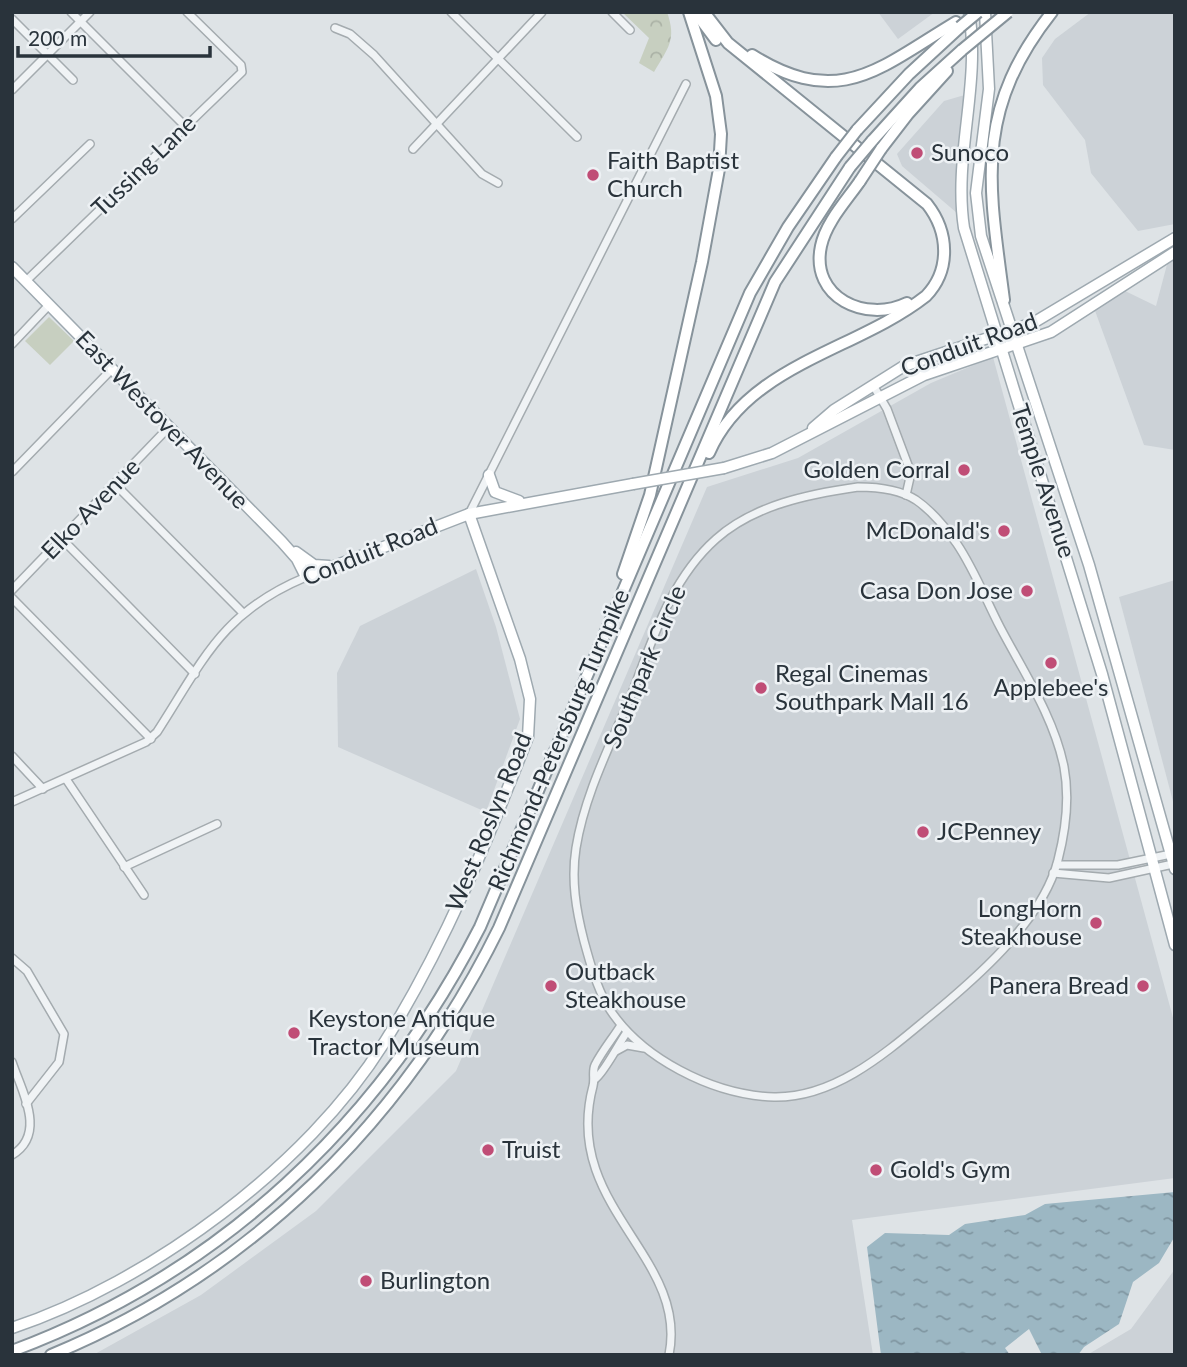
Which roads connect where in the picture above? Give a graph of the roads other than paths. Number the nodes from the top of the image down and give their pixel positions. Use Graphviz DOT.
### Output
graph roads {
  1 [pos="71,12"];
  2 [pos="90,12"];
  3 [pos="187,12"];
  4 [pos="451,12"];
  5 [pos="542,12"];
  6 [pos="612,12"];
  7 [pos="689,12"];
  8 [pos="695,12"];
  9 [pos="704,12"];
  10 [pos="971,12"];
  11 [pos="978,12"];
  12 [pos="985,12"];
  13 [pos="1008,12"];
  14 [pos="1052,12"];
  15 [pos="12,19"];
  16 [pos="80,22"];
  17 [pos="958,25"];
  18 [pos="335,28"];
  19 [pos="630,30"];
  20 [pos="962,52"];
  21 [pos="49,54"];
  22 [pos="498,58"];
  23 [pos="73,80"];
  24 [pos="686,84"];
  25 [pos="12,90"];
  26 [pos="436,124"];
  27 [pos="185,126"];
  28 [pos="578,137"];
  29 [pos="90,144"];
  30 [pos="413,149"];
  31 [pos="498,183"];
  32 [pos="12,219"];
  33 [pos="1175,238"];
  34 [pos="1175,252"];
  35 [pos="12,267"];
  36 [pos="26,281"];
  37 [pos="1004,300"];
  38 [pos="49,305"];
  39 [pos="1015,331"];
  40 [pos="997,336"];
  41 [pos="12,344"];
  42 [pos="1019,344"];
  43 [pos="1001,351"];
  44 [pos="112,369"];
  45 [pos="873,384"];
  46 [pos="881,397"];
  47 [pos="169,427"];
  48 [pos="803,437"];
  49 [pos="12,472"];
  50 [pos="489,475"];
  51 [pos="115,484"];
  52 [pos="905,495"];
  53 [pos="526,503"];
  54 [pos="470,514"];
  55 [pos="672,519"];
  56 [pos="62,539"];
  57 [pos="282,542"];
  58 [pos="333,566"];
  59 [pos="306,577"];
  60 [pos="12,590"];
  61 [pos="12,598"];
  62 [pos="242,612"];
  63 [pos="599,646"];
  64 [pos="195,674"];
  65 [pos="150,739"];
  66 [pos="12,756"];
  67 [pos="66,779"];
  68 [pos="43,789"];
  69 [pos="12,802"];
  70 [pos="217,824"];
  71 [pos="1152,857"];
  72 [pos="1173,863"];
  73 [pos="1057,864"];
  74 [pos="124,867"];
  75 [pos="1155,869"];
  76 [pos="1053,873"];
  77 [pos="144,895"];
  78 [pos="1175,945"];
  79 [pos="12,958"];
  80 [pos="621,1025"];
  81 [pos="627,1032"];
  82 [pos="648,1049"];
  83 [pos="610,1055"];
  84 [pos="13,1067"];
  85 [pos="595,1079"];
  86 [pos="26,1104"];
  87 [pos="12,1155"];
  88 [pos="12,1328"];
  89 [pos="12,1344"];
  90 [pos="28,1345"];
  91 [pos="12,1351"];
  92 [pos="51,1355"];
  93 [pos="669,1355"];
  1 -- 16 [label="street"];
  2 -- 16 [label="street"];
  3 -- 27 [label="street, Tussing Lane"];
  4 -- 22 [label="street"];
  5 -- 22 [label="street"];
  6 -- 19 [label="street"];
  7 -- 63 [label="highway"];
  8 -- 20 [label="highway, bridge"];
  9 -- 17 [label="highway"];
  9 -- 55 [label="highway"];
  10 -- 17 [label="highway, bridge"];
  10 -- 40 [label="main road, Temple Avenue"];
  11 -- 17 [label="highway, Richmond-Petersburg Turnpike, bridge"];
  12 -- 37 [label="main road, Temple Avenue"];
  13 -- 20 [label="highway, Richmond-Petersburg Turnpike, bridge"];
  14 -- 37 [label="highway"];
  15 -- 21 [label="street"];
  16 -- 21 [label="street"];
  16 -- 27 [label="street"];
  17 -- 63 [label="highway, Richmond-Petersburg Turnpike, bridge"];
  18 -- 26 [label="street"];
  20 -- 55 [label="highway, Richmond-Petersburg Turnpike, bridge"];
  21 -- 23 [label="street"];
  21 -- 25 [label="street"];
  22 -- 26 [label="street"];
  22 -- 28 [label="street"];
  24 -- 50 [label="street"];
  26 -- 30 [label="street"];
  26 -- 31 [label="street"];
  27 -- 36 [label="street, Tussing Lane"];
  29 -- 32 [label="street"];
  33 -- 39 [label="main road, Conduit Road"];
  34 -- 42 [label="main road, Conduit Road"];
  35 -- 36 [label="main road, East Westover Avenue"];
  36 -- 38 [label="main road, East Westover Avenue"];
  37 -- 39 [label="main road, Temple Avenue"];
  38 -- 41 [label="street"];
  38 -- 44 [label="main road, East Westover Avenue"];
  39 -- 40 [label="main road, Conduit Road"];
  39 -- 42 [label="main road, Temple Avenue"];
  40 -- 43 [label="main road, Temple Avenue"];
  40 -- 45 [label="main road, Conduit Road"];
  42 -- 43 [label="main road, Conduit Road"];
  42 -- 72 [label="main road, Temple Avenue"];
  43 -- 46 [label="main road, Conduit Road"];
  43 -- 71 [label="main road, Temple Avenue"];
  44 -- 47 [label="main road, East Westover Avenue"];
  44 -- 49 [label="street"];
  45 -- 46 [label="street"];
  45 -- 48 [label="main road, Conduit Road"];
  46 -- 48 [label="main road, Conduit Road"];
  46 -- 52 [label="street"];
  47 -- 51 [label="street, Elko Avenue"];
  47 -- 57 [label="main road, East Westover Avenue"];
  48 -- 53 [label="main road, Conduit Road, bridge"];
  50 -- 53 [label="main road"];
  50 -- 54 [label="street"];
  51 -- 56 [label="street, Elko Avenue"];
  51 -- 62 [label="street"];
  52 -- 73 [label="street, Southpark Circle"];
  52 -- 80 [label="street, Southpark Circle"];
  53 -- 54 [label="main road, Conduit Road"];
  54 -- 58 [label="main road, Conduit Road"];
  54 -- 88 [label="main road, West Roslyn Road"];
  55 -- 92 [label="highway, Richmond-Petersburg Turnpike"];
  56 -- 60 [label="street, Elko Avenue"];
  56 -- 64 [label="street"];
  57 -- 58 [label="main road"];
  57 -- 59 [label="main road, East Westover Avenue"];
  58 -- 59 [label="main road, Conduit Road"];
  59 -- 62 [label="street, Conduit Road"];
  61 -- 65 [label="street"];
  62 -- 64 [label="street, Conduit Road"];
  63 -- 90 [label="highway, Richmond-Petersburg Turnpike"];
  64 -- 65 [label="street, Conduit Road"];
  65 -- 67 [label="street, Conduit Road"];
  66 -- 68 [label="street"];
  67 -- 68 [label="street, Conduit Road"];
  67 -- 74 [label="street"];
  68 -- 69 [label="street, Conduit Road"];
  70 -- 74 [label="street"];
  71 -- 72 [label="street"];
  71 -- 73 [label="street"];
  71 -- 75 [label="main road, Temple Avenue"];
  72 -- 75 [label="street"];
  73 -- 76 [label="street, Southpark Circle"];
  74 -- 77 [label="street"];
  75 -- 76 [label="street"];
  75 -- 78 [label="main road, Temple Avenue"];
  76 -- 82 [label="street, Southpark Circle"];
  79 -- 86 [label="street"];
  80 -- 81 [label="street, Southpark Circle"];
  80 -- 85 [label="street"];
  81 -- 82 [label="street, Southpark Circle"];
  81 -- 83 [label="street"];
  82 -- 83 [label="street"];
  83 -- 85 [label="street"];
  84 -- 86 [label="street"];
  85 -- 93 [label="street"];
  86 -- 87 [label="street"];
  89 -- 90 [label="highway"];
  90 -- 91 [label="highway, Richmond-Petersburg Turnpike"];
}
